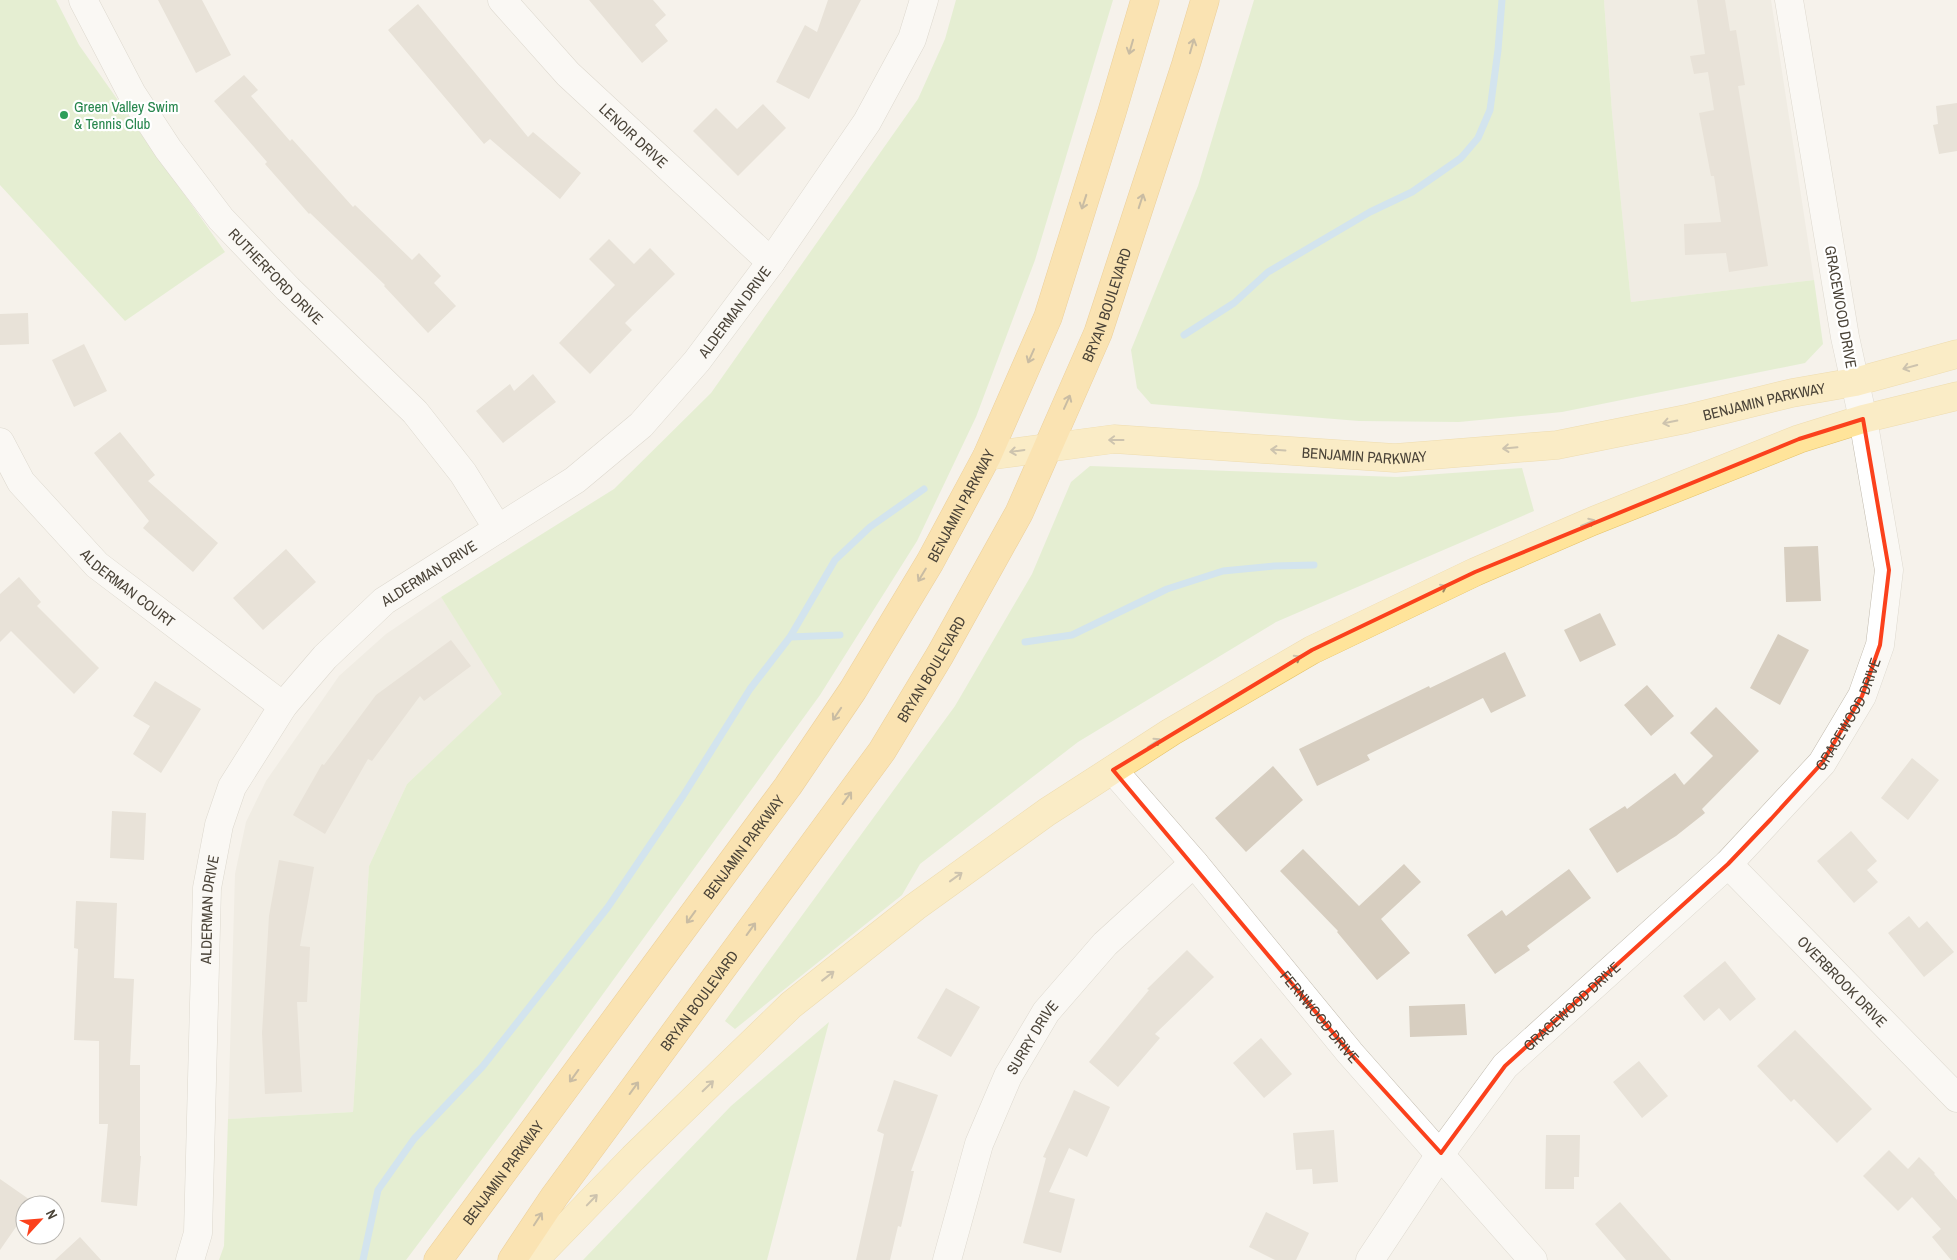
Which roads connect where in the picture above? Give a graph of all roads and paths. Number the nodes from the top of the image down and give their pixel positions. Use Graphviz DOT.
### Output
graph roads {
  1 [pos="83,0"];
  2 [pos="502,0"];
  3 [pos="924,0"];
  4 [pos="1144,0"];
  5 [pos="1205,0"];
  6 [pos="1789,0"];
  7 [pos="771,262"];
  8 [pos="1957,354"];
  9 [pos="1855,382"];
  10 [pos="1957,396"];
  11 [pos="1863,419"];
  12 [pos="0,442"];
  13 [pos="1047,447"];
  14 [pos="987,456"];
  15 [pos="498,529"];
  16 [pos="283,706"];
  17 [pos="1113,770"];
  18 [pos="1194,863"];
  19 [pos="1728,864"];
  20 [pos="1957,1098"];
  21 [pos="1441,1154"];
  22 [pos="190,1260"];
  23 [pos="438,1260"];
  24 [pos="512,1260"];
  25 [pos="534,1260"];
  26 [pos="947,1260"];
  27 [pos="1370,1260"];
  28 [pos="1533,1260"];
  1 -- 15 [label="street, RUTHERFORD DRIVE"];
  2 -- 7 [label="street, LENOIR DRIVE"];
  3 -- 7 [label="street, ALDERMAN DRIVE"];
  4 -- 14 [label="highway, one-way"];
  13 -- 5 [label="highway, BRYAN BOULEVARD, one-way"];
  6 -- 9 [label="street, GRACEWOOD DRIVE"];
  7 -- 15 [label="street, ALDERMAN DRIVE"];
  8 -- 9 [label="main road, BENJAMIN PARKWAY, one-way"];
  9 -- 11 [label="street, GRACEWOOD DRIVE"];
  9 -- 13 [label="main road, BENJAMIN PARKWAY, one-way"];
  10 -- 11 [label="main road"];
  17 -- 11 [label="main road, one-way"];
  11 -- 19 [label="street, GRACEWOOD DRIVE"];
  12 -- 16 [label="street, ALDERMAN COURT"];
  13 -- 14 [label="main road, BENJAMIN PARKWAY, one-way"];
  24 -- 13 [label="highway, BRYAN BOULEVARD, one-way"];
  14 -- 23 [label="highway, BENJAMIN PARKWAY, one-way"];
  15 -- 16 [label="street, ALDERMAN DRIVE"];
  16 -- 22 [label="street, ALDERMAN DRIVE"];
  17 -- 18 [label="street, FERNWOOD DRIVE"];
  25 -- 17 [label="main road, one-way"];
  18 -- 21 [label="street, FERNWOOD DRIVE"];
  18 -- 26 [label="street, SURRY DRIVE"];
  19 -- 20 [label="street, OVERBROOK DRIVE"];
  19 -- 21 [label="street, GRACEWOOD DRIVE"];
  21 -- 27 [label="street, GRACEWOOD DRIVE"];
  21 -- 28 [label="street, FERNWOOD DRIVE"];
}
